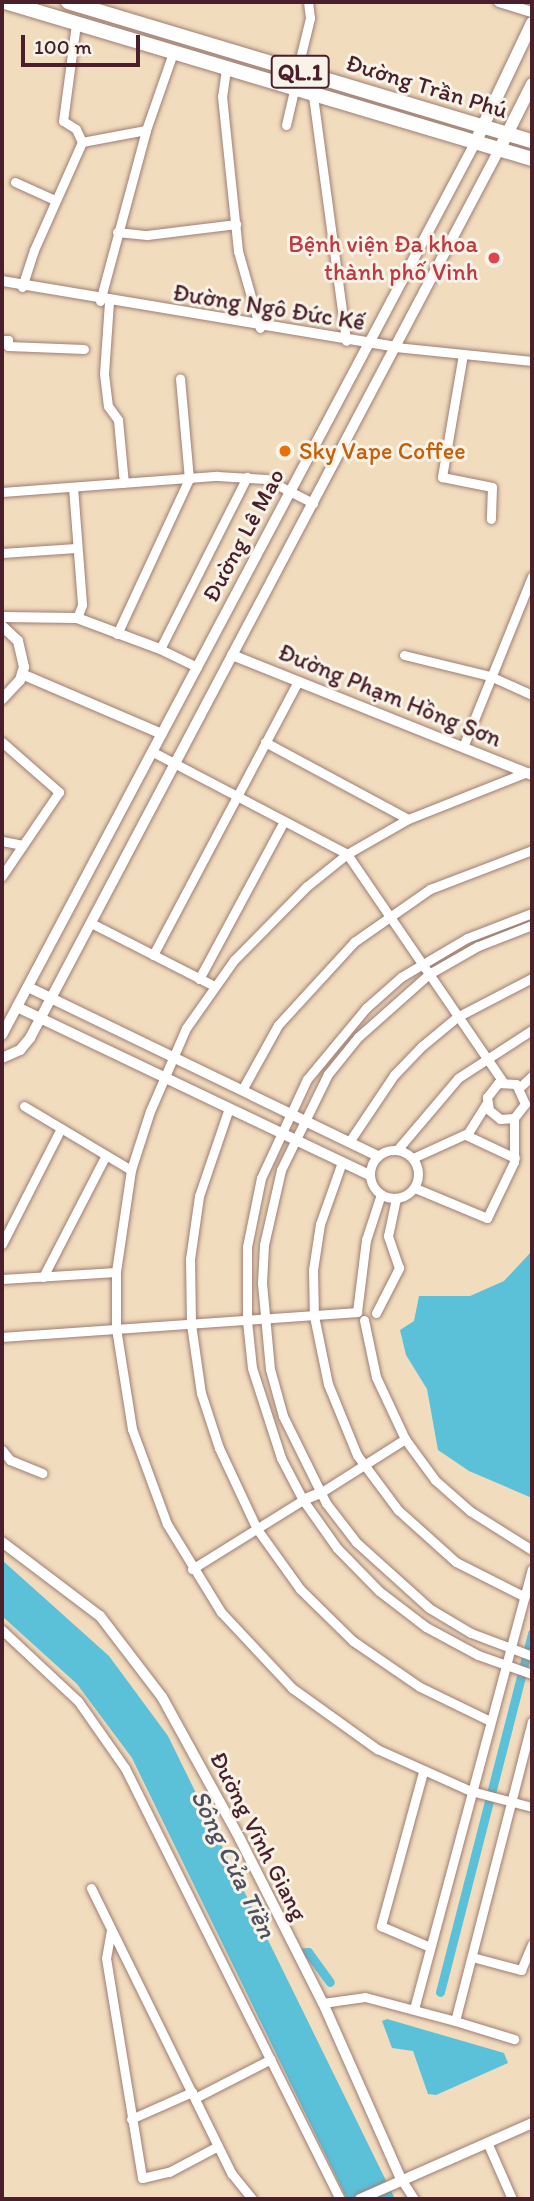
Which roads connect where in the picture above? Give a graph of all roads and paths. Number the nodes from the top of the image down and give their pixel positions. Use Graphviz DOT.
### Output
graph roads {
  1 [pos="5,2"];
  2 [pos="308,2"];
  3 [pos="499,2"];
  4 [pos="74,4"];
  5 [pos="532,12"];
  6 [pos="532,23"];
  7 [pos="76,24"];
  8 [pos="201,42"];
  9 [pos="173,53"];
  10 [pos="196,60"];
  11 [pos="226,69"];
  12 [pos="297,71"];
  13 [pos="532,84"];
  14 [pos="294,90"];
  15 [pos="313,96"];
  16 [pos="286,125"];
  17 [pos="483,126"];
  18 [pos="145,130"];
  19 [pos="508,134"];
  20 [pos="532,141"];
  21 [pos="82,142"];
  22 [pos="475,143"];
  23 [pos="499,150"];
  24 [pos="532,159"];
  25 [pos="15,182"];
  26 [pos="55,200"];
  27 [pos="236,224"];
  28 [pos="117,232"];
  29 [pos="2,281"];
  30 [pos="22,287"];
  31 [pos="105,302"];
  32 [pos="260,327"];
  33 [pos="2,340"];
  34 [pos="345,341"];
  35 [pos="368,344"];
  36 [pos="395,347"];
  37 [pos="84,349"];
  38 [pos="463,354"];
  39 [pos="532,362"];
  40 [pos="180,378"];
  41 [pos="247,477"];
  42 [pos="189,479"];
  43 [pos="124,483"];
  44 [pos="73,487"];
  45 [pos="289,490"];
  46 [pos="2,492"];
  47 [pos="313,503"];
  48 [pos="491,519"];
  49 [pos="76,548"];
  50 [pos="2,552"];
  51 [pos="532,576"];
  52 [pos="2,617"];
  53 [pos="77,618"];
  54 [pos="2,626"];
  55 [pos="117,634"];
  56 [pos="160,649"];
  57 [pos="232,655"];
  58 [pos="404,655"];
  59 [pos="197,667"];
  60 [pos="22,674"];
  61 [pos="490,676"];
  62 [pos="298,681"];
  63 [pos="532,695"];
  64 [pos="2,699"];
  65 [pos="162,734"];
  66 [pos="265,742"];
  67 [pos="2,743"];
  68 [pos="463,747"];
  69 [pos="153,752"];
  70 [pos="175,764"];
  71 [pos="529,774"];
  72 [pos="236,798"];
  73 [pos="408,818"];
  74 [pos="284,821"];
  75 [pos="2,841"];
  76 [pos="23,845"];
  77 [pos="532,850"];
  78 [pos="347,854"];
  79 [pos="2,876"];
  80 [pos="532,913"];
  81 [pos="388,915"];
  82 [pos="91,923"];
  83 [pos="532,925"];
  84 [pos="153,955"];
  85 [pos="421,963"];
  86 [pos="429,974"];
  87 [pos="532,978"];
  88 [pos="199,979"];
  89 [pos="214,986"];
  90 [pos="28,987"];
  91 [pos="51,998"];
  92 [pos="17,1007"];
  93 [pos="457,1017"];
  94 [pos="41,1018"];
  95 [pos="532,1030"];
  96 [pos="4,1031"];
  97 [pos="172,1056"];
  98 [pos="485,1057"];
  99 [pos="2,1058"];
  100 [pos="532,1076"];
  101 [pos="164,1077"];
  102 [pos="503,1082"];
  103 [pos="520,1087"];
  104 [pos="242,1090"];
  105 [pos="487,1102"];
  106 [pos="24,1106"];
  107 [pos="229,1108"];
  108 [pos="290,1113"];
  109 [pos="514,1118"];
  110 [pos="303,1119"];
  111 [pos="61,1128"];
  112 [pos="281,1133"];
  113 [pos="466,1135"];
  114 [pos="293,1138"];
  115 [pos="349,1142"];
  116 [pos="397,1150"];
  117 [pos="106,1155"];
  118 [pos="378,1156"];
  119 [pos="413,1158"];
  120 [pos="515,1158"];
  121 [pos="342,1162"];
  122 [pos="131,1170"];
  123 [pos="370,1175"];
  124 [pos="415,1188"];
  125 [pos="382,1194"];
  126 [pos="396,1198"];
  127 [pos="2,1244"];
  128 [pos="116,1272"];
  129 [pos="43,1277"];
  130 [pos="2,1279"];
  131 [pos="376,1313"];
  132 [pos="314,1316"];
  133 [pos="364,1320"];
  134 [pos="247,1321"];
  135 [pos="263,1321"];
  136 [pos="191,1324"];
  137 [pos="116,1328"];
  138 [pos="2,1337"];
  139 [pos="405,1439"];
  140 [pos="2,1450"];
  141 [pos="10,1460"];
  142 [pos="365,1465"];
  143 [pos="2,1469"];
  144 [pos="43,1473"];
  145 [pos="320,1493"];
  146 [pos="303,1500"];
  147 [pos="257,1529"];
  148 [pos="2,1542"];
  149 [pos="532,1550"];
  150 [pos="192,1569"];
  151 [pos="532,1570"];
  152 [pos="416,1597"];
  153 [pos="525,1597"];
  154 [pos="406,1613"];
  155 [pos="2,1630"];
  156 [pos="514,1650"];
  157 [pos="532,1656"];
  158 [pos="509,1668"];
  159 [pos="532,1674"];
  160 [pos="490,1721"];
  161 [pos="532,1722"];
  162 [pos="531,1735"];
  163 [pos="423,1772"];
  164 [pos="474,1792"];
  165 [pos="507,1801"];
  166 [pos="532,1807"];
  167 [pos="91,1888"];
  168 [pos="111,1930"];
  169 [pos="532,1944"];
  170 [pos="430,1947"];
  171 [pos="472,1957"];
  172 [pos="529,1967"];
  173 [pos="323,2003"];
  174 [pos="414,2010"];
  175 [pos="455,2021"];
  176 [pos="514,2039"];
  177 [pos="271,2059"];
  178 [pos="193,2095"];
  179 [pos="131,2119"];
  180 [pos="532,2123"];
  181 [pos="487,2142"];
  182 [pos="218,2146"];
  183 [pos="397,2181"];
  184 [pos="253,2199"];
  185 [pos="340,2199"];
  186 [pos="360,2199"];
  187 [pos="414,2199"];
  188 [pos="512,2199"];
  1 -- 7 [label="main road, Đường Trần Phú / QL.1"];
  2 -- 12 [label="street"];
  3 -- 5 [label="street"];
  4 -- 7 [label="main road"];
  4 -- 8 [label="main road, Đường Trần Phú / QL.1"];
  6 -- 17 [label="main road, Đường Lê Mao"];
  7 -- 9 [label="main road, Đường Trần Phú / QL.1"];
  7 -- 21 [label="street"];
  8 -- 10 [label="main road"];
  8 -- 12 [label="main road, Đường Trần Phú / QL.1"];
  9 -- 10 [label="main road, Đường Trần Phú / QL.1"];
  9 -- 18 [label="street"];
  10 -- 11 [label="main road, Đường Trần Phú / QL.1"];
  11 -- 14 [label="main road, Đường Trần Phú / QL.1"];
  11 -- 27 [label="street"];
  12 -- 17 [label="main road, Đường Trần Phú / QL.1"];
  13 -- 19 [label="main road, Đường Lê Mao"];
  14 -- 15 [label="main road, Đường Trần Phú / QL.1"];
  14 -- 16 [label="street"];
  15 -- 22 [label="main road, Đường Trần Phú / QL.1"];
  15 -- 34 [label="street"];
  17 -- 19 [label="main road, Đường Trần Phú / QL.1"];
  17 -- 22 [label="main road, Đường Lê Mao"];
  18 -- 21 [label="street"];
  18 -- 28 [label="street"];
  19 -- 20 [label="main road, Đường Trần Phú / QL.1"];
  19 -- 23 [label="main road, Đường Lê Mao"];
  21 -- 26 [label="street"];
  22 -- 23 [label="main road, Đường Trần Phú / QL.1"];
  22 -- 35 [label="street, Đường Lê Mao"];
  23 -- 24 [label="main road, Đường Trần Phú / QL.1"];
  23 -- 36 [label="street, Đường Lê Mao"];
  25 -- 26 [label="street"];
  26 -- 30 [label="street"];
  27 -- 28 [label="street"];
  27 -- 32 [label="street"];
  28 -- 31 [label="street"];
  29 -- 30 [label="street, Đường Ngô Đức Kế"];
  30 -- 31 [label="street, Đường Ngô Đức Kế"];
  31 -- 32 [label="street, Đường Ngô Đức Kế"];
  31 -- 43 [label="street"];
  32 -- 34 [label="street, Đường Ngô Đức Kế"];
  33 -- 37 [label="street"];
  34 -- 35 [label="street, Đường Ngô Đức Kế"];
  35 -- 36 [label="street, Đường Ngô Đức Kế"];
  35 -- 45 [label="street, Đường Lê Mao"];
  36 -- 38 [label="street, Đường Ngô Đức Kế"];
  36 -- 47 [label="street, Đường Lê Mao"];
  38 -- 39 [label="street, Đường Ngô Đức Kế"];
  38 -- 48 [label="street"];
  40 -- 42 [label="street"];
  41 -- 42 [label="street"];
  41 -- 45 [label="street"];
  41 -- 56 [label="street"];
  42 -- 43 [label="street"];
  42 -- 55 [label="street"];
  43 -- 44 [label="street"];
  44 -- 46 [label="street"];
  44 -- 49 [label="street"];
  45 -- 47 [label="street"];
  45 -- 59 [label="street, Đường Lê Mao"];
  47 -- 57 [label="street, Đường Lê Mao"];
  49 -- 50 [label="street"];
  49 -- 53 [label="street"];
  51 -- 61 [label="street"];
  52 -- 53 [label="street"];
  53 -- 55 [label="street"];
  54 -- 60 [label="street"];
  55 -- 56 [label="street"];
  56 -- 59 [label="street"];
  57 -- 62 [label="street, Đường Phạm Hồng Sơn"];
  57 -- 70 [label="street, Đường Lê Mao"];
  58 -- 61 [label="street"];
  59 -- 65 [label="street, Đường Lê Mao"];
  60 -- 64 [label="street"];
  60 -- 65 [label="street"];
  61 -- 63 [label="street"];
  61 -- 68 [label="street"];
  62 -- 66 [label="street"];
  62 -- 68 [label="street, Đường Phạm Hồng Sơn"];
  65 -- 69 [label="street, Đường Lê Mao"];
  66 -- 72 [label="street"];
  66 -- 73 [label="street"];
  67 -- 76 [label="street"];
  68 -- 71 [label="street, Đường Phạm Hồng Sơn"];
  69 -- 70 [label="street"];
  69 -- 90 [label="street, Đường Lê Mao"];
  70 -- 72 [label="street"];
  70 -- 82 [label="street, Đường Lê Mao"];
  71 -- 73 [label="street"];
  72 -- 74 [label="street"];
  72 -- 84 [label="street"];
  73 -- 78 [label="street"];
  74 -- 78 [label="street"];
  74 -- 88 [label="street"];
  75 -- 76 [label="street"];
  76 -- 79 [label="street"];
  77 -- 81 [label="street"];
  78 -- 81 [label="street"];
  78 -- 89 [label="street"];
  80 -- 85 [label="street"];
  81 -- 85 [label="street"];
  81 -- 104 [label="street"];
  82 -- 84 [label="street"];
  82 -- 91 [label="street, Đường Lê Mao"];
  83 -- 86 [label="street"];
  84 -- 88 [label="street"];
  85 -- 86 [label="street"];
  85 -- 108 [label="street"];
  86 -- 93 [label="street"];
  86 -- 110 [label="street"];
  87 -- 93 [label="street"];
  88 -- 89 [label="street"];
  89 -- 97 [label="street"];
  90 -- 91 [label="street"];
  90 -- 92 [label="street, Đường Lê Mao"];
  91 -- 94 [label="street, Đường Lê Mao"];
  91 -- 97 [label="street"];
  92 -- 94 [label="street"];
  92 -- 96 [label="street, Đường Lê Mao"];
  93 -- 98 [label="street"];
  93 -- 115 [label="street"];
  94 -- 99 [label="street, Đường Lê Mao"];
  94 -- 101 [label="street"];
  95 -- 98 [label="street"];
  97 -- 101 [label="street"];
  97 -- 104 [label="street"];
  98 -- 102 [label="street"];
  98 -- 116 [label="street"];
  100 -- 103 [label="street"];
  101 -- 107 [label="street"];
  101 -- 122 [label="street"];
  102 -- 103 [label="street"];
  102 -- 105 [label="street"];
  103 -- 109 [label="street"];
  104 -- 108 [label="street"];
  105 -- 109 [label="street"];
  105 -- 113 [label="street"];
  106 -- 111 [label="street"];
  107 -- 112 [label="street"];
  107 -- 136 [label="street"];
  108 -- 110 [label="street"];
  108 -- 112 [label="street"];
  109 -- 120 [label="street"];
  110 -- 114 [label="street"];
  110 -- 115 [label="street"];
  111 -- 117 [label="street"];
  111 -- 127 [label="street"];
  112 -- 114 [label="street"];
  112 -- 134 [label="street"];
  113 -- 119 [label="street"];
  113 -- 120 [label="street"];
  114 -- 121 [label="street"];
  114 -- 135 [label="street"];
  115 -- 118 [label="street"];
  116 -- 118 [label="street"];
  116 -- 119 [label="street"];
  117 -- 122 [label="street"];
  117 -- 129 [label="street"];
  118 -- 123 [label="street"];
  119 -- 124 [label="street"];
  120 -- 124 [label="street"];
  121 -- 123 [label="street"];
  121 -- 132 [label="street"];
  122 -- 128 [label="street"];
  123 -- 125 [label="street"];
  124 -- 126 [label="street"];
  125 -- 126 [label="street"];
  125 -- 132 [label="street"];
  126 -- 131 [label="street"];
  128 -- 129 [label="street"];
  128 -- 137 [label="street"];
  129 -- 130 [label="street"];
  132 -- 135 [label="street"];
  132 -- 142 [label="street"];
  133 -- 139 [label="street"];
  134 -- 135 [label="street"];
  134 -- 136 [label="street"];
  134 -- 146 [label="street"];
  135 -- 145 [label="street"];
  136 -- 137 [label="street"];
  136 -- 147 [label="street"];
  137 -- 138 [label="street"];
  137 -- 150 [label="street"];
  139 -- 142 [label="street"];
  139 -- 149 [label="street"];
  140 -- 141 [label="street"];
  141 -- 143 [label="street"];
  141 -- 144 [label="street"];
  142 -- 145 [label="street"];
  142 -- 153 [label="street"];
  145 -- 146 [label="street"];
  145 -- 152 [label="street"];
  146 -- 147 [label="street"];
  146 -- 154 [label="street"];
  147 -- 150 [label="street"];
  147 -- 160 [label="street"];
  148 -- 173 [label="street, Đường Vĩnh Giang"];
  150 -- 163 [label="street"];
  151 -- 153 [label="street"];
  152 -- 154 [label="street"];
  152 -- 156 [label="street"];
  153 -- 156 [label="street"];
  154 -- 158 [label="street"];
  155 -- 177 [label="street"];
  156 -- 157 [label="street"];
  156 -- 158 [label="street"];
  158 -- 159 [label="street"];
  158 -- 160 [label="street"];
  160 -- 164 [label="street"];
  161 -- 162 [label="street"];
  162 -- 165 [label="street"];
  163 -- 164 [label="street"];
  163 -- 170 [label="street"];
  164 -- 165 [label="street"];
  164 -- 170 [label="street"];
  165 -- 166 [label="street"];
  165 -- 171 [label="street"];
  167 -- 168 [label="street"];
  168 -- 178 [label="street"];
  168 -- 179 [label="street"];
  169 -- 172 [label="street"];
  170 -- 174 [label="street"];
  171 -- 172 [label="street"];
  171 -- 175 [label="street"];
  173 -- 174 [label="street"];
  173 -- 183 [label="street, Đường Vĩnh Giang"];
  174 -- 175 [label="street"];
  175 -- 176 [label="street"];
  177 -- 178 [label="street"];
  177 -- 185 [label="street"];
  178 -- 179 [label="street"];
  178 -- 182 [label="street"];
  179 -- 182 [label="street"];
  180 -- 181 [label="street"];
  181 -- 183 [label="street"];
  181 -- 188 [label="street"];
  182 -- 184 [label="street"];
  183 -- 186 [label="street"];
  183 -- 187 [label="street, Đường Vĩnh Giang"];
}
